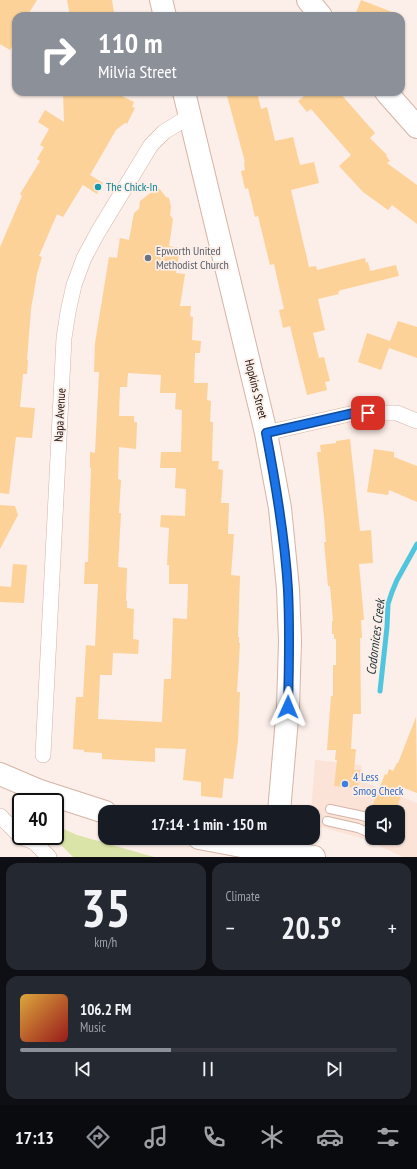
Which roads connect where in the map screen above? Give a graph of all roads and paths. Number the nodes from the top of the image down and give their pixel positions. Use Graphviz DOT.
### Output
graph roads {
  1 [pos="161,0"];
  2 [pos="308,0"];
  3 [pos="164,12"];
  4 [pos="318,12"];
  5 [pos="185,96"];
  6 [pos="390,96"];
  7 [pos="190,116"];
  8 [pos="417,127"];
  9 [pos="417,421"];
  10 [pos="266,433"];
  11 [pos="43,755"];
  12 [pos="0,774"];
  13 [pos="34,793"];
  14 [pos="64,802"];
  15 [pos="280,805"];
  16 [pos="330,809"];
  17 [pos="98,810"];
  18 [pos="0,816"];
  19 [pos="365,817"];
  20 [pos="327,821"];
  21 [pos="12,828"];
  22 [pos="365,831"];
  23 [pos="38,845"];
  24 [pos="247,845"];
  25 [pos="275,849"];
  26 [pos="49,857"];
  27 [pos="314,857"];
  1 -- 3 [label="street"];
  2 -- 4 [label="street"];
  5 -- 7 [label="street, Hopkins Street"];
  6 -- 8 [label="street"];
  7 -- 10 [label="street, Hopkins Street"];
  7 -- 11 [label="street, Napa Avenue"];
  9 -- 10 [label="street"];
  10 -- 15 [label="street, Hopkins Street"];
  12 -- 13 [label="street"];
  14 -- 17 [label="street"];
  16 -- 19 [label="lane"];
  18 -- 21 [label="street"];
  20 -- 22 [label="lane"];
  23 -- 26 [label="street"];
  24 -- 25 [label="street"];
  25 -- 27 [label="street"];
}
